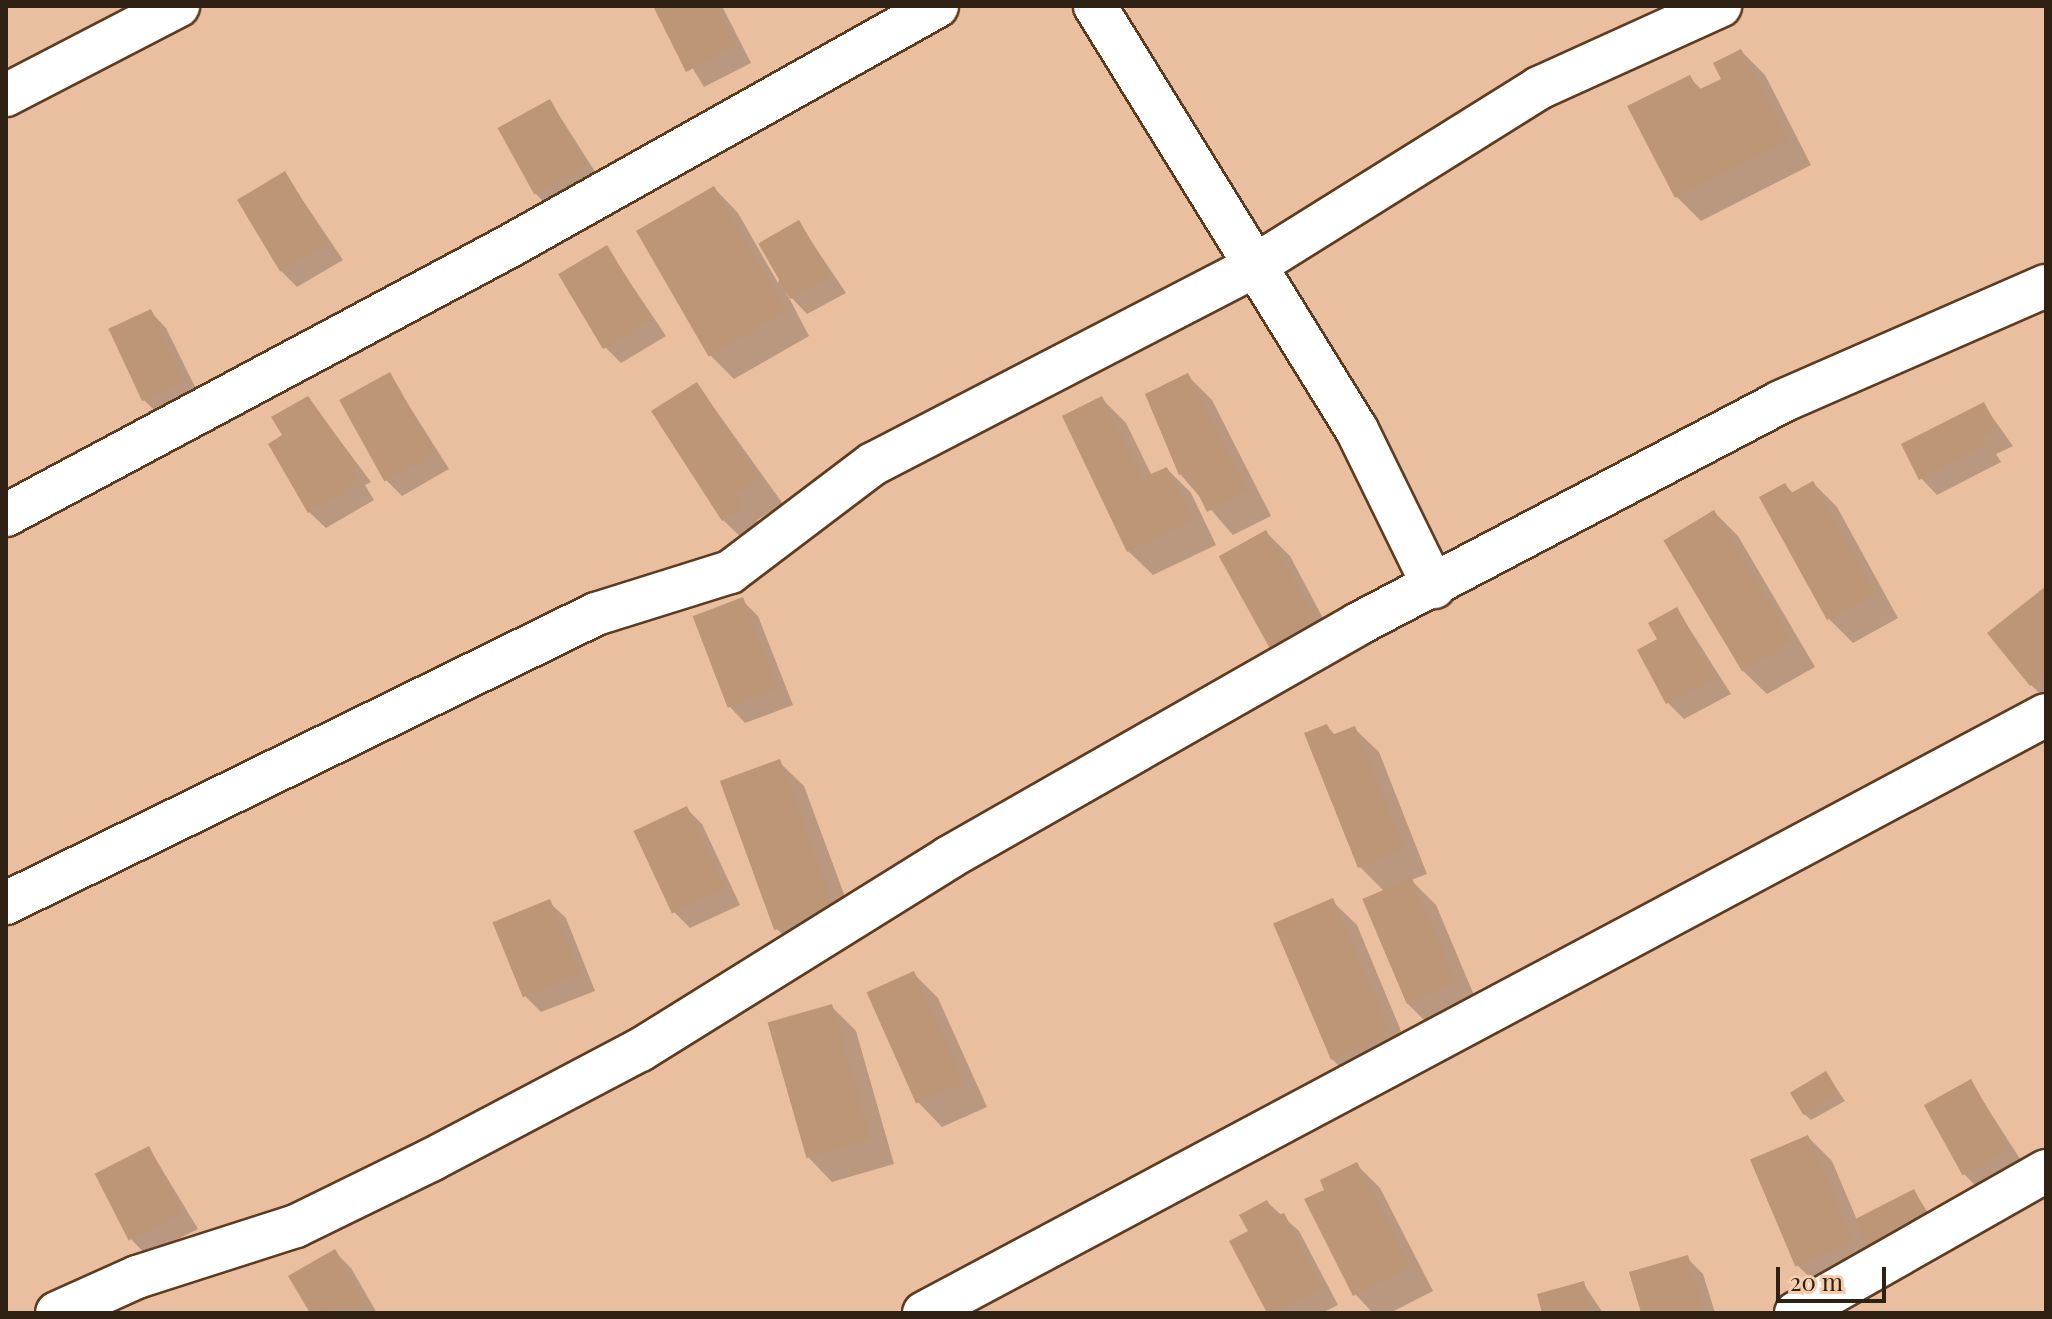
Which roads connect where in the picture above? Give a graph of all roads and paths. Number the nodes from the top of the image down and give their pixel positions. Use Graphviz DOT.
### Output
graph roads {
  1 [pos="178,6"];
  2 [pos="937,6"];
  3 [pos="1095,6"];
  4 [pos="1720,6"];
  5 [pos="6,95"];
  6 [pos="1251,268"];
  7 [pos="2046,286"];
  8 [pos="6,515"];
  9 [pos="1434,587"];
  10 [pos="2046,715"];
  11 [pos="6,903"];
  12 [pos="2046,1171"];
  13 [pos="982,1299"];
  14 [pos="57,1313"];
  15 [pos="924,1313"];
  16 [pos="1796,1313"];
  1 -- 5 [label="street"];
  2 -- 8 [label="street"];
  3 -- 6 [label="street"];
  4 -- 6 [label="street"];
  6 -- 9 [label="street"];
  6 -- 11 [label="street"];
  7 -- 9 [label="street"];
  9 -- 14 [label="street"];
  10 -- 13 [label="street"];
  12 -- 16 [label="street"];
  13 -- 15 [label="street"];
}
